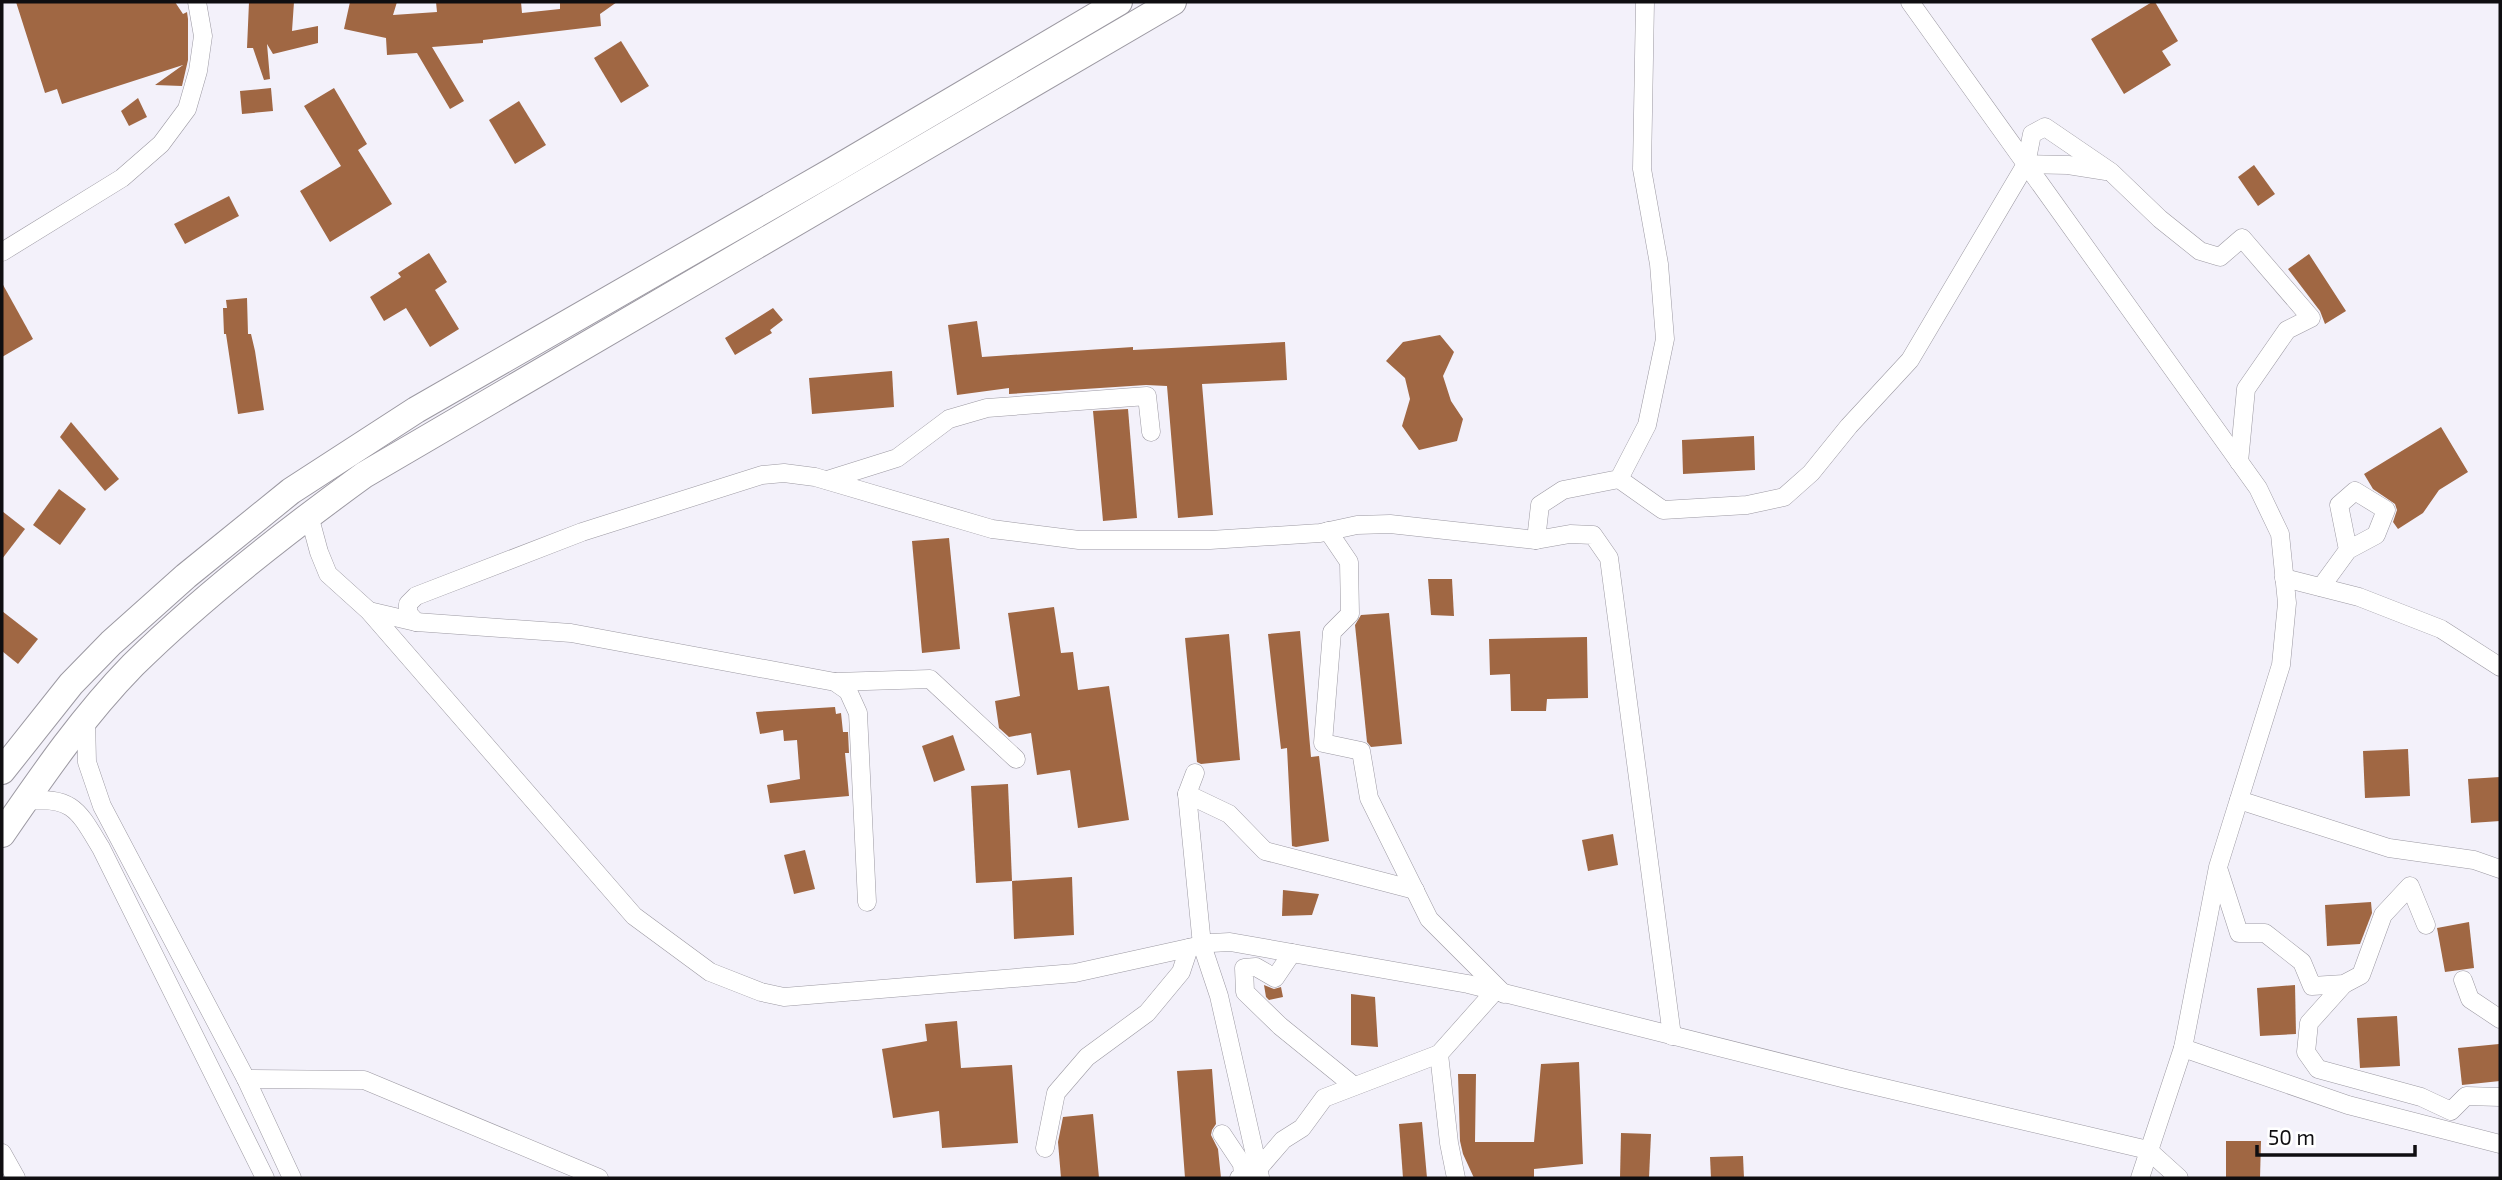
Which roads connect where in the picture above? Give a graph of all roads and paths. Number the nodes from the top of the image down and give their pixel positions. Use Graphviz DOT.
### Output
graph roads {
  1 [pos="197,2"];
  2 [pos="1173,2"];
  3 [pos="1645,2"];
  4 [pos="1910,2"];
  5 [pos="1104,5"];
  6 [pos="1113,37"];
  7 [pos="2026,164"];
  8 [pos="2111,172"];
  9 [pos="2,251"];
  10 [pos="1151,432"];
  11 [pos="2239,462"];
  12 [pos="1619,479"];
  13 [pos="827,481"];
  14 [pos="309,515"];
  15 [pos="1328,531"];
  16 [pos="1536,540"];
  17 [pos="2348,550"];
  18 [pos="2284,578"];
  19 [pos="2321,587"];
  20 [pos="369,611"];
  21 [pos="416,622"];
  22 [pos="2500,667"];
  23 [pos="835,682"];
  24 [pos="86,720"];
  25 [pos="1016,759"];
  26 [pos="2,771"];
  27 [pos="1195,773"];
  28 [pos="1187,794"];
  29 [pos="2239,800"];
  30 [pos="24,801"];
  31 [pos="2,834"];
  32 [pos="2218,867"];
  33 [pos="2500,869"];
  34 [pos="1415,890"];
  35 [pos="867,902"];
  36 [pos="2426,925"];
  37 [pos="1196,946"];
  38 [pos="1292,953"];
  39 [pos="2463,980"];
  40 [pos="2344,984"];
  41 [pos="1499,992"];
  42 [pos="2500,1019"];
  43 [pos="1672,1036"];
  44 [pos="2183,1048"];
  45 [pos="1439,1054"];
  46 [pos="246,1079"];
  47 [pos="1354,1086"];
  48 [pos="2500,1097"];
  49 [pos="1223,1134"];
  50 [pos="2500,1144"];
  51 [pos="1045,1148"];
  52 [pos="2148,1150"];
  53 [pos="2,1153"];
  54 [pos="1252,1176"];
  55 [pos="16,1178"];
  56 [pos="265,1178"];
  57 [pos="292,1178"];
  58 [pos="598,1178"];
  59 [pos="1456,1178"];
  60 [pos="2140,1178"];
  61 [pos="2179,1178"];
  1 -- 9 [label="street"];
  2 -- 6 [label="main road"];
  3 -- 12 [label="street"];
  4 -- 7 [label="street"];
  5 -- 6 [label="street"];
  5 -- 26 [label="main road"];
  6 -- 14 [label="main road"];
  7 -- 8 [label="street"];
  7 -- 8 [label="street"];
  7 -- 11 [label="street"];
  7 -- 12 [label="street"];
  8 -- 11 [label="street"];
  10 -- 13 [label="street"];
  11 -- 18 [label="street"];
  12 -- 16 [label="street"];
  13 -- 15 [label="street"];
  13 -- 21 [label="street"];
  14 -- 20 [label="street"];
  14 -- 24 [label="main road"];
  15 -- 16 [label="street"];
  15 -- 34 [label="street"];
  16 -- 43 [label="street"];
  17 -- 19 [label="street"];
  18 -- 19 [label="street"];
  18 -- 29 [label="street"];
  19 -- 22 [label="street"];
  20 -- 21 [label="street"];
  20 -- 37 [label="street"];
  21 -- 23 [label="street"];
  23 -- 25 [label="street"];
  23 -- 35 [label="street"];
  24 -- 30 [label="main road"];
  24 -- 46 [label="street"];
  27 -- 28 [label="street"];
  28 -- 34 [label="street"];
  28 -- 37 [label="street"];
  29 -- 32 [label="street"];
  29 -- 33 [label="street"];
  30 -- 31 [label="main road"];
  30 -- 56 [label="street"];
  32 -- 40 [label="street"];
  32 -- 44 [label="street"];
  34 -- 41 [label="street"];
  36 -- 40 [label="street"];
  37 -- 38 [label="street"];
  37 -- 51 [label="street"];
  37 -- 54 [label="street"];
  38 -- 41 [label="street"];
  38 -- 47 [label="street"];
  39 -- 42 [label="street"];
  40 -- 48 [label="street"];
  41 -- 43 [label="street"];
  41 -- 45 [label="street"];
  43 -- 52 [label="street"];
  44 -- 50 [label="street"];
  44 -- 52 [label="street"];
  45 -- 47 [label="street"];
  45 -- 59 [label="street"];
  46 -- 57 [label="street"];
  46 -- 58 [label="street"];
  47 -- 54 [label="street"];
  49 -- 54 [label="street"];
  52 -- 60 [label="street"];
  52 -- 61 [label="street"];
  53 -- 55 [label="street"];
}
